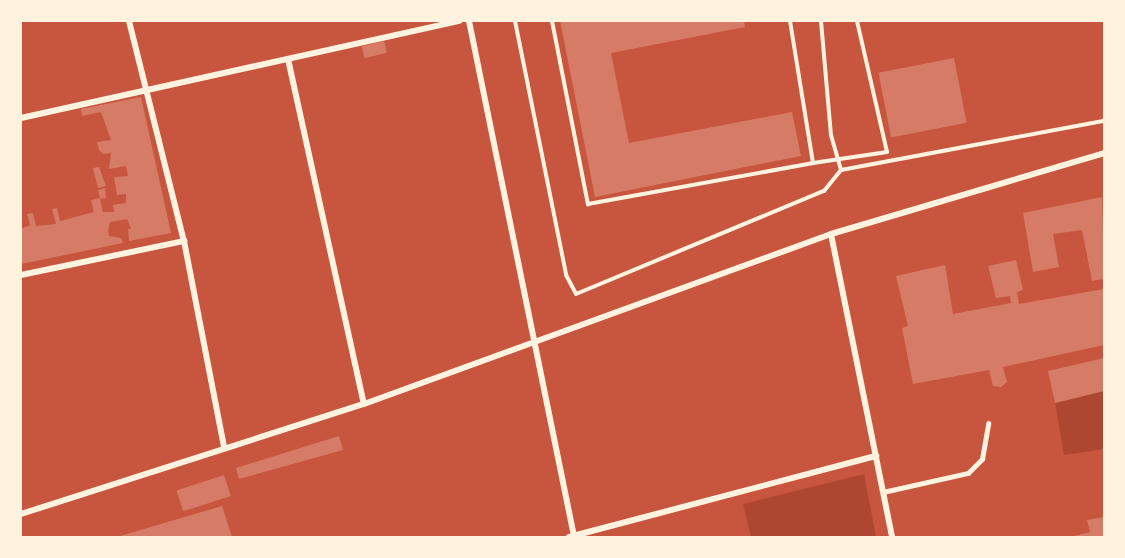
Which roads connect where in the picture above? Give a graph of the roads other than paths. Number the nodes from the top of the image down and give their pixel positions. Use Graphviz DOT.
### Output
graph roads {
  1 [pos="129,21"];
  2 [pos="459,21"];
  3 [pos="469,21"];
  4 [pos="288,59"];
  5 [pos="148,90"];
  6 [pos="21,118"];
  7 [pos="1104,153"];
  8 [pos="831,234"];
  9 [pos="184,241"];
  10 [pos="21,275"];
  11 [pos="534,341"];
  12 [pos="364,404"];
  13 [pos="988,424"];
  14 [pos="224,447"];
  15 [pos="876,456"];
  16 [pos="883,492"];
  17 [pos="21,514"];
  18 [pos="572,536"];
  19 [pos="892,537"];
  1 -- 5 [label="street"];
  2 -- 4 [label="street"];
  3 -- 11 [label="street"];
  4 -- 5 [label="street"];
  4 -- 12 [label="street"];
  5 -- 6 [label="street"];
  5 -- 9 [label="street"];
  7 -- 8 [label="street"];
  8 -- 11 [label="street"];
  8 -- 15 [label="street"];
  9 -- 10 [label="street"];
  9 -- 14 [label="street"];
  11 -- 12 [label="street"];
  11 -- 18 [label="street"];
  12 -- 14 [label="street"];
  13 -- 16 [label="lane"];
  14 -- 17 [label="street"];
  15 -- 16 [label="street"];
  15 -- 18 [label="street"];
  16 -- 19 [label="street"];
}
